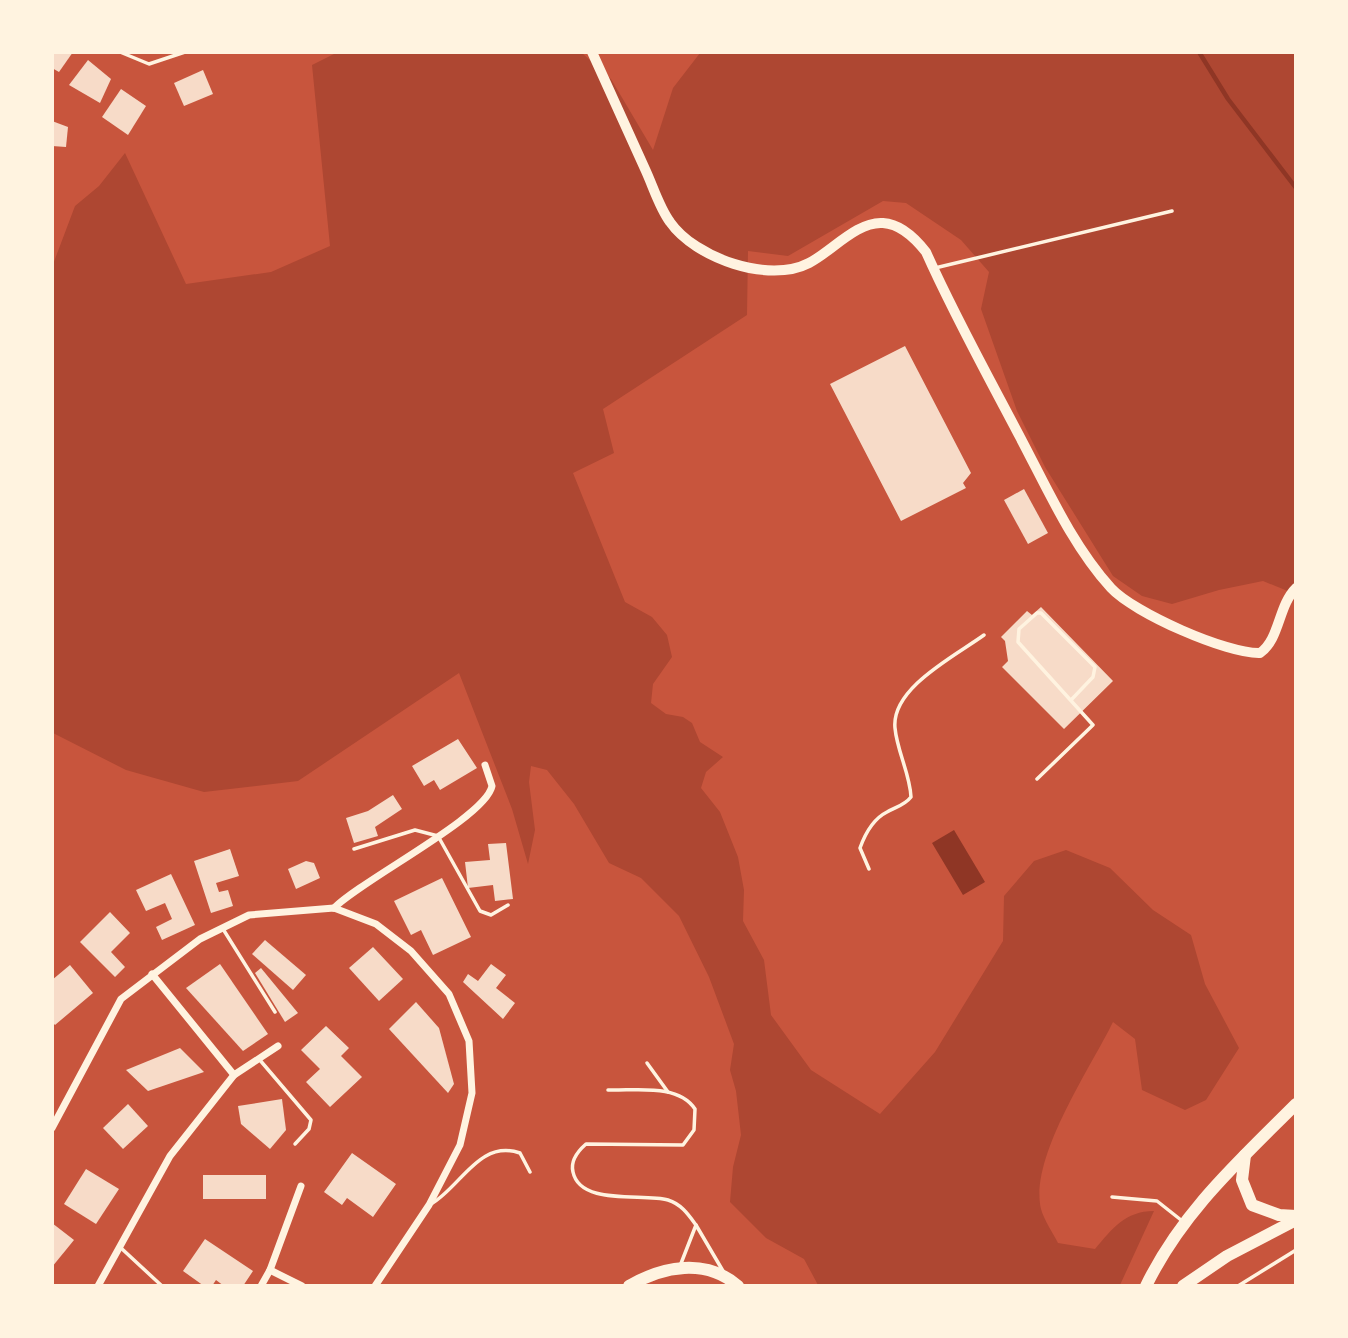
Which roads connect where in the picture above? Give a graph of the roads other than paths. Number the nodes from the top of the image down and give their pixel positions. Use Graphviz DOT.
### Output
graph roads {
  1 [pos="120,52"];
  2 [pos="185,52"];
  3 [pos="592,52"];
  4 [pos="1172,211"];
  5 [pos="933,269"];
  6 [pos="1296,587"];
  7 [pos="984,635"];
  8 [pos="1072,699"];
  9 [pos="485,765"];
  10 [pos="1037,779"];
  11 [pos="438,836"];
  12 [pos="354,849"];
  13 [pos="869,869"];
  14 [pos="508,905"];
  15 [pos="334,908"];
  16 [pos="222,927"];
  17 [pos="152,974"];
  18 [pos="275,1012"];
  19 [pos="278,1046"];
  20 [pos="259,1059"];
  21 [pos="647,1063"];
  22 [pos="234,1075"];
  23 [pos="608,1090"];
  24 [pos="668,1092"];
  25 [pos="1296,1104"];
  26 [pos="52,1128"];
  27 [pos="295,1144"];
  28 [pos="1245,1154"];
  29 [pos="530,1171"];
  30 [pos="301,1186"];
  31 [pos="1112,1197"];
  32 [pos="429,1205"];
  33 [pos="1296,1218"];
  34 [pos="1183,1222"];
  35 [pos="696,1225"];
  36 [pos="121,1248"];
  37 [pos="1296,1250"];
  38 [pos="680,1266"];
  39 [pos="270,1270"];
  40 [pos="726,1275"];
  41 [pos="98,1286"];
  42 [pos="162,1286"];
  43 [pos="261,1286"];
  44 [pos="302,1286"];
  45 [pos="375,1286"];
  46 [pos="629,1286"];
  47 [pos="738,1286"];
  48 [pos="1146,1286"];
  49 [pos="1183,1286"];
  50 [pos="1238,1286"];
  1 -- 2 [label="lane"];
  3 -- 5 [label="street"];
  4 -- 5 [label="lane"];
  5 -- 6 [label="street"];
  7 -- 13 [label="lane"];
  8 -- 8 [label="lane"];
  8 -- 10 [label="lane"];
  9 -- 11 [label="street"];
  11 -- 12 [label="lane"];
  11 -- 14 [label="lane"];
  11 -- 15 [label="street"];
  15 -- 16 [label="street"];
  15 -- 32 [label="street"];
  16 -- 17 [label="street"];
  16 -- 18 [label="lane"];
  17 -- 22 [label="street"];
  17 -- 26 [label="street"];
  19 -- 20 [label="street"];
  20 -- 22 [label="street"];
  20 -- 27 [label="lane"];
  21 -- 24 [label="lane"];
  22 -- 36 [label="street"];
  23 -- 24 [label="lane"];
  24 -- 35 [label="lane"];
  25 -- 28 [label="main road"];
  28 -- 33 [label="main road"];
  28 -- 34 [label="main road"];
  29 -- 32 [label="lane"];
  30 -- 39 [label="street"];
  31 -- 34 [label="lane"];
  32 -- 45 [label="street"];
  33 -- 49 [label="main road"];
  34 -- 48 [label="main road"];
  35 -- 38 [label="lane"];
  35 -- 40 [label="lane"];
  36 -- 41 [label="street"];
  36 -- 42 [label="lane"];
  37 -- 50 [label="lane"];
  38 -- 40 [label="main road"];
  38 -- 46 [label="main road"];
  39 -- 43 [label="street"];
  39 -- 44 [label="street"];
  40 -- 47 [label="main road"];
}
